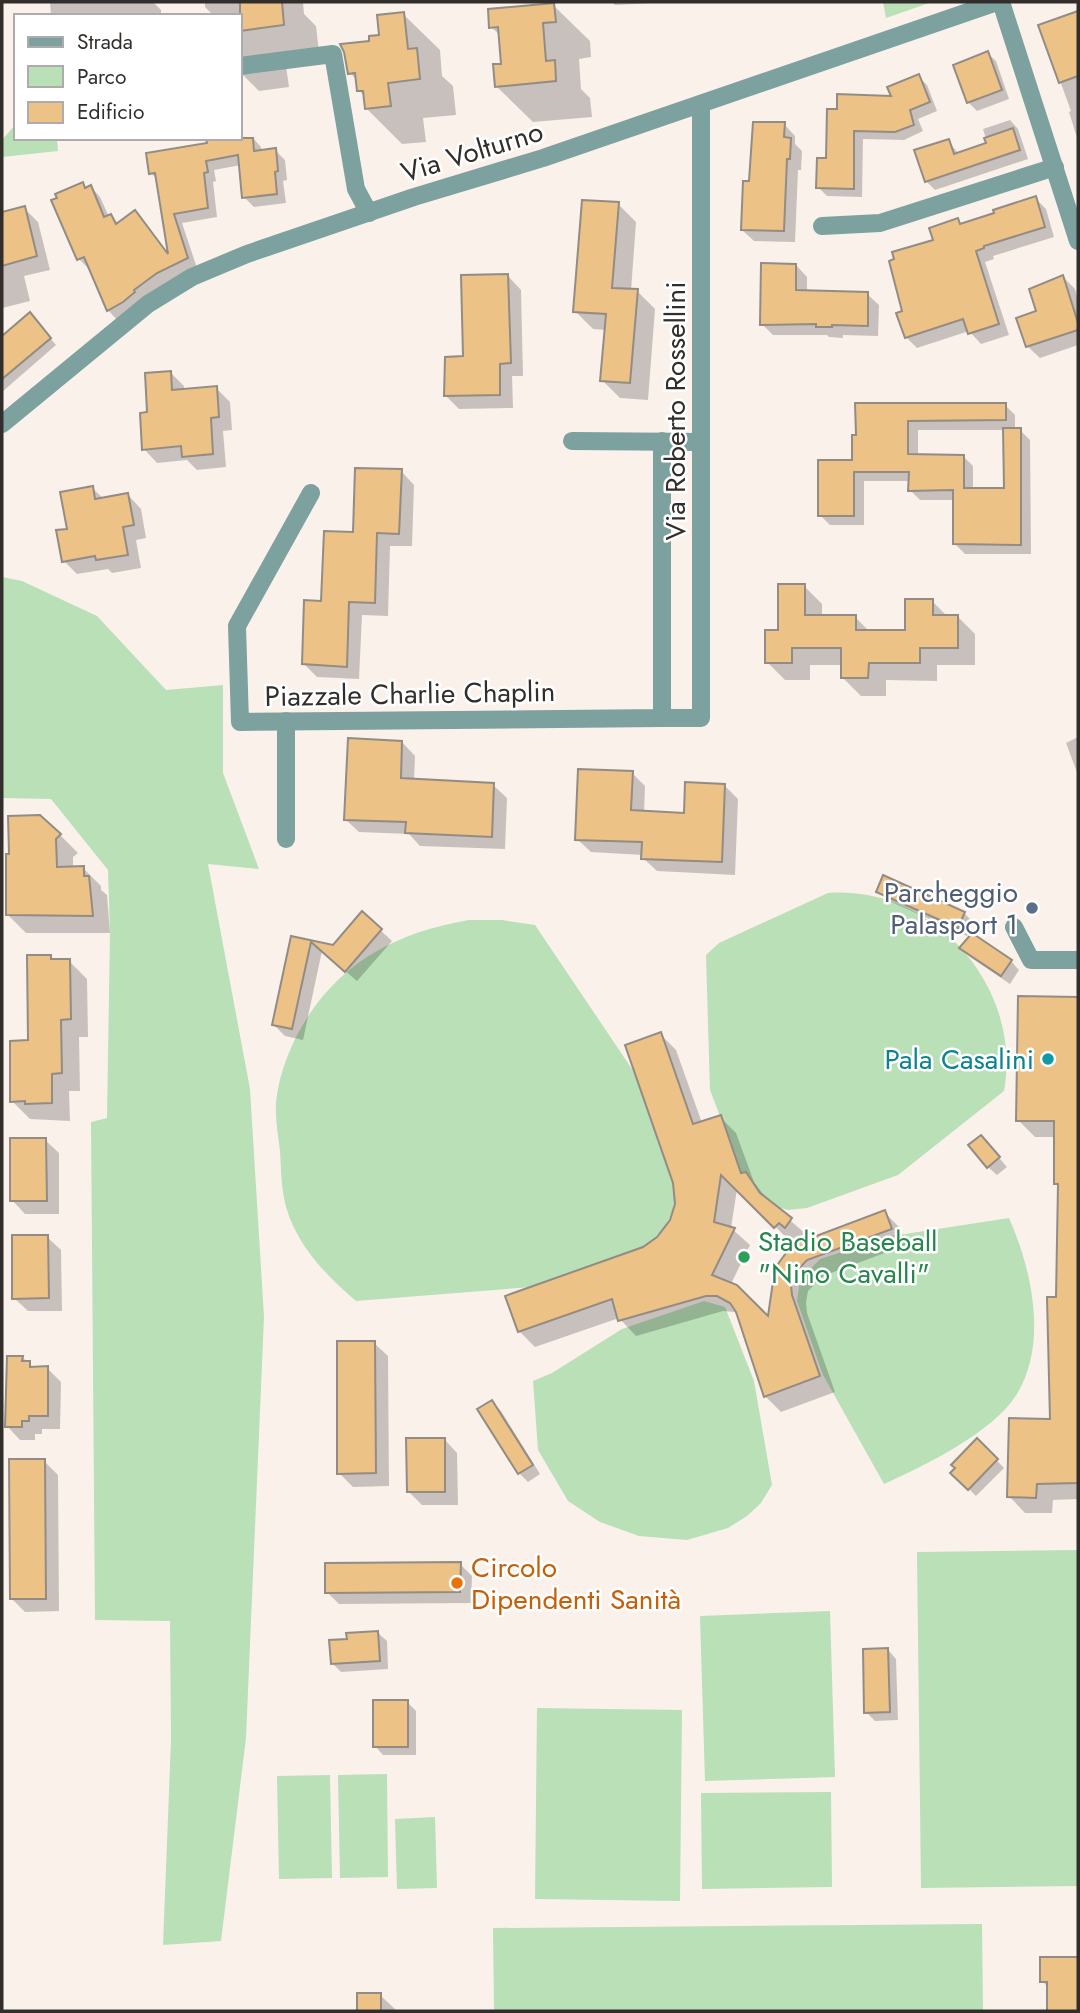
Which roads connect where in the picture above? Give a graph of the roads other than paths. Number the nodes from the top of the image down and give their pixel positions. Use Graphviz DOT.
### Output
graph roads {
  1 [pos="999,2"];
  2 [pos="242,66"];
  3 [pos="701,104"];
  4 [pos="1055,167"];
  5 [pos="369,213"];
  6 [pos="822,226"];
  7 [pos="1078,241"];
  8 [pos="2,424"];
  9 [pos="572,441"];
  10 [pos="662,441"];
  11 [pos="701,442"];
  12 [pos="311,492"];
  13 [pos="662,718"];
  14 [pos="701,718"];
  15 [pos="286,721"];
  16 [pos="286,839"];
  17 [pos="1014,928"];
  18 [pos="1078,960"];
  1 -- 3 [label="street, Via Volturno"];
  1 -- 4 [label="street"];
  2 -- 5 [label="street"];
  3 -- 5 [label="street, Via Volturno"];
  3 -- 11 [label="street, Via Roberto Rossellini"];
  4 -- 6 [label="street"];
  4 -- 7 [label="street"];
  5 -- 8 [label="street, Via Volturno"];
  9 -- 10 [label="street"];
  10 -- 11 [label="street"];
  10 -- 13 [label="street"];
  11 -- 14 [label="street, Via Roberto Rossellini"];
  12 -- 15 [label="street, Piazzale Charlie Chaplin"];
  13 -- 14 [label="street, Piazzale Charlie Chaplin"];
  13 -- 15 [label="street, Piazzale Charlie Chaplin"];
  15 -- 16 [label="street"];
  17 -- 18 [label="street"];
}
